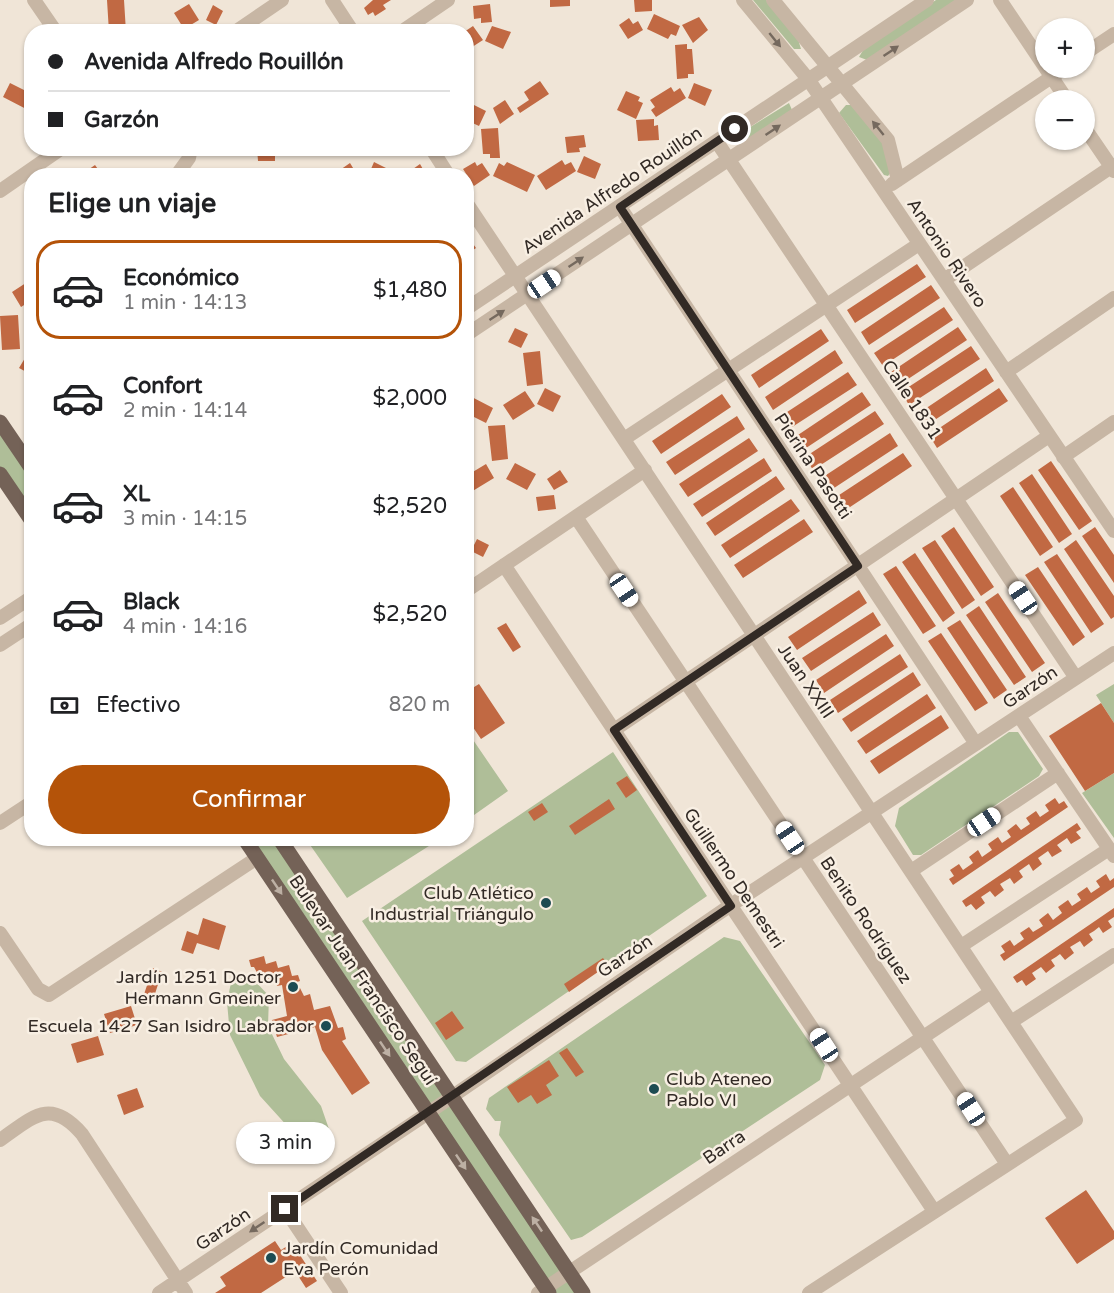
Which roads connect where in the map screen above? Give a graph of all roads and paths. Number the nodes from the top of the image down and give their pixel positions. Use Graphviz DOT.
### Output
graph roads {
  1 [pos="34,0"];
  2 [pos="282,0"];
  3 [pos="332,0"];
  4 [pos="448,0"];
  5 [pos="743,0"];
  6 [pos="773,0"];
  7 [pos="927,0"];
  8 [pos="967,0"];
  9 [pos="1000,0"];
  10 [pos="50,24"];
  11 [pos="247,24"];
  12 [pos="348,24"];
  13 [pos="413,24"];
  14 [pos="1114,34"];
  15 [pos="1095,47"];
  16 [pos="1035,53"];
  17 [pos="829,65"];
  18 [pos="1050,78"];
  19 [pos="808,79"];
  20 [pos="843,83"];
  21 [pos="821,98"];
  22 [pos="717,142"];
  23 [pos="1095,142"];
  24 [pos="50,156"];
  25 [pos="729,160"];
  26 [pos="1113,167"];
  27 [pos="33,168"];
  28 [pos="24,174"];
  29 [pos="898,180"];
  30 [pos="883,190"];
  31 [pos="0,191"];
  32 [pos="620,207"];
  33 [pos="474,214"];
  34 [pos="632,225"];
  35 [pos="919,244"];
  36 [pos="516,277"];
  37 [pos="944,280"];
  38 [pos="528,294"];
  39 [pos="1114,298"];
  40 [pos="474,304"];
  41 [pos="826,305"];
  42 [pos="474,330"];
  43 [pos="728,370"];
  44 [pos="1006,372"];
  45 [pos="0,422"];
  46 [pos="1114,422"];
  47 [pos="1049,436"];
  48 [pos="624,439"];
  49 [pos="24,457"];
  50 [pos="1063,457"];
  51 [pos="645,470"];
  52 [pos="0,474"];
  53 [pos="956,499"];
  54 [pos="24,509"];
  55 [pos="576,517"];
  56 [pos="1114,531"];
  57 [pos="504,565"];
  58 [pos="858,566"];
  59 [pos="474,586"];
  60 [pos="24,602"];
  61 [pos="0,618"];
  62 [pos="24,629"];
  63 [pos="754,636"];
  64 [pos="0,645"];
  65 [pos="1114,653"];
  66 [pos="1076,678"];
  67 [pos="685,681"];
  68 [pos="1019,716"];
  69 [pos="614,730"];
  70 [pos="976,744"];
  71 [pos="1058,773"];
  72 [pos="24,807"];
  73 [pos="872,813"];
  74 [pos="0,823"];
  75 [pos="249,846"];
  76 [pos="284,846"];
  77 [pos="1112,853"];
  78 [pos="257,858"];
  79 [pos="803,858"];
  80 [pos="911,871"];
  81 [pos="731,906"];
  82 [pos="0,933"];
  83 [pos="961,946"];
  84 [pos="1114,955"];
  85 [pos="991,992"];
  86 [pos="1011,1022"];
  87 [pos="922,1037"];
  88 [pos="850,1085"];
  89 [pos="452,1097"];
  90 [pos="428,1113"];
  91 [pos="0,1140"];
  92 [pos="1007,1164"];
  93 [pos="285,1209"];
  94 [pos="934,1211"];
  95 [pos="569,1272"];
  96 [pos="178,1281"];
  97 [pos="544,1291"];
  98 [pos="159,1293"];
  99 [pos="186,1293"];
  100 [pos="341,1293"];
  101 [pos="583,1293"];
  102 [pos="809,1293"];
  1 -- 10 [label="street"];
  2 -- 11 [label="street"];
  3 -- 12 [label="street"];
  4 -- 13 [label="street"];
  5 -- 19 [label="street, Antonio Rivero, one-way"];
  6 -- 17 [label="street, Antonio Rivero"];
  7 -- 17 [label="street, Avenida Alfredo Rouillón"];
  20 -- 8 [label="street, one-way"];
  9 -- 16 [label="street"];
  14 -- 15 [label="street"];
  17 -- 19 [label="street, Avenida Alfredo Rouillón"];
  17 -- 20 [label="street, Antonio Rivero"];
  18 -- 29 [label="street"];
  19 -- 21 [label="street, Antonio Rivero"];
  19 -- 22 [label="street, Avenida Alfredo Rouillón"];
  20 -- 21 [label="street"];
  29 -- 20 [label="street, Antonio Rivero, one-way"];
  25 -- 21 [label="street, one-way"];
  21 -- 30 [label="street, Antonio Rivero"];
  22 -- 25 [label="street, Calle 1831"];
  22 -- 32 [label="street, Avenida Alfredo Rouillón"];
  23 -- 26 [label="street"];
  24 -- 27 [label="street"];
  25 -- 34 [label="street"];
  25 -- 41 [label="street, Calle 1831"];
  26 -- 37 [label="street"];
  28 -- 31 [label="street"];
  29 -- 30 [label="street"];
  30 -- 35 [label="street, Antonio Rivero"];
  32 -- 34 [label="street, Pierina Pasotti"];
  32 -- 36 [label="street, Avenida Alfredo Rouillón"];
  33 -- 36 [label="street, Juan XXIII"];
  38 -- 34 [label="street, one-way"];
  34 -- 43 [label="street, Pierina Pasotti"];
  35 -- 37 [label="street, Antonio Rivero"];
  35 -- 41 [label="street"];
  36 -- 38 [label="street, Juan XXIII"];
  36 -- 40 [label="street, Avenida Alfredo Rouillón"];
  37 -- 44 [label="street, Antonio Rivero"];
  42 -- 38 [label="street, one-way"];
  38 -- 48 [label="street, Juan XXIII"];
  39 -- 44 [label="street"];
  41 -- 43 [label="street"];
  41 -- 53 [label="street, Calle 1831"];
  43 -- 48 [label="street"];
  43 -- 58 [label="street, Pierina Pasotti"];
  44 -- 47 [label="street, Antonio Rivero"];
  45 -- 49 [label="main road"];
  46 -- 50 [label="street"];
  47 -- 50 [label="street, Antonio Rivero"];
  47 -- 53 [label="street"];
  48 -- 51 [label="street, Juan XXIII"];
  50 -- 56 [label="street, Antonio Rivero"];
  51 -- 55 [label="street"];
  51 -- 63 [label="street, Juan XXIII"];
  52 -- 54 [label="main road"];
  53 -- 58 [label="street"];
  53 -- 66 [label="street, Calle 1831"];
  55 -- 57 [label="street"];
  55 -- 67 [label="street, Benito Rodríguez"];
  57 -- 59 [label="street"];
  57 -- 69 [label="street, Guillermo Demestri"];
  58 -- 63 [label="street"];
  58 -- 70 [label="street, Pierina Pasotti"];
  60 -- 61 [label="street"];
  62 -- 64 [label="street"];
  63 -- 67 [label="street"];
  63 -- 73 [label="street, Juan XXIII"];
  65 -- 66 [label="street, Garzón"];
  66 -- 68 [label="street, Garzón"];
  67 -- 69 [label="street"];
  67 -- 79 [label="street, Benito Rodríguez"];
  68 -- 70 [label="street, Garzón"];
  68 -- 71 [label="street"];
  69 -- 81 [label="street, Guillermo Demestri"];
  70 -- 73 [label="street, Garzón"];
  71 -- 77 [label="street"];
  71 -- 80 [label="street"];
  72 -- 74 [label="street"];
  73 -- 79 [label="street, Garzón"];
  73 -- 80 [label="street, Juan XXIII"];
  75 -- 78 [label="main road, Bulevar Juan Francisco Seguí"];
  76 -- 89 [label="main road, Bulevar Juan Francisco Seguí"];
  77 -- 83 [label="street"];
  78 -- 82 [label="street"];
  78 -- 90 [label="main road, Bulevar Juan Francisco Seguí, one-way"];
  79 -- 81 [label="street, Garzón"];
  79 -- 87 [label="street, Benito Rodríguez"];
  80 -- 83 [label="street, Juan XXIII"];
  81 -- 88 [label="street, Guillermo Demestri"];
  81 -- 89 [label="street, Garzón"];
  83 -- 85 [label="street, Juan XXIII"];
  84 -- 86 [label="street"];
  85 -- 86 [label="street, Juan XXIII"];
  85 -- 87 [label="street, Barra"];
  86 -- 92 [label="street, Juan XXIII"];
  87 -- 88 [label="street, Barra"];
  87 -- 92 [label="street, Benito Rodríguez"];
  88 -- 94 [label="street, Guillermo Demestri"];
  88 -- 95 [label="street, Barra"];
  89 -- 90 [label="street, Garzón"];
  95 -- 89 [label="main road, Bulevar Juan Francisco Seguí, one-way"];
  90 -- 93 [label="street, Garzón"];
  90 -- 97 [label="main road, Bulevar Juan Francisco Seguí, one-way"];
  91 -- 96 [label="street"];
  92 -- 94 [label="street"];
  93 -- 96 [label="street, Garzón, one-way"];
  93 -- 100 [label="street"];
  94 -- 102 [label="street"];
  95 -- 97 [label="street, Barra"];
  95 -- 101 [label="main road, Bulevar Juan Francisco Seguí"];
  96 -- 98 [label="street, Garzón"];
  96 -- 99 [label="street"];
}
